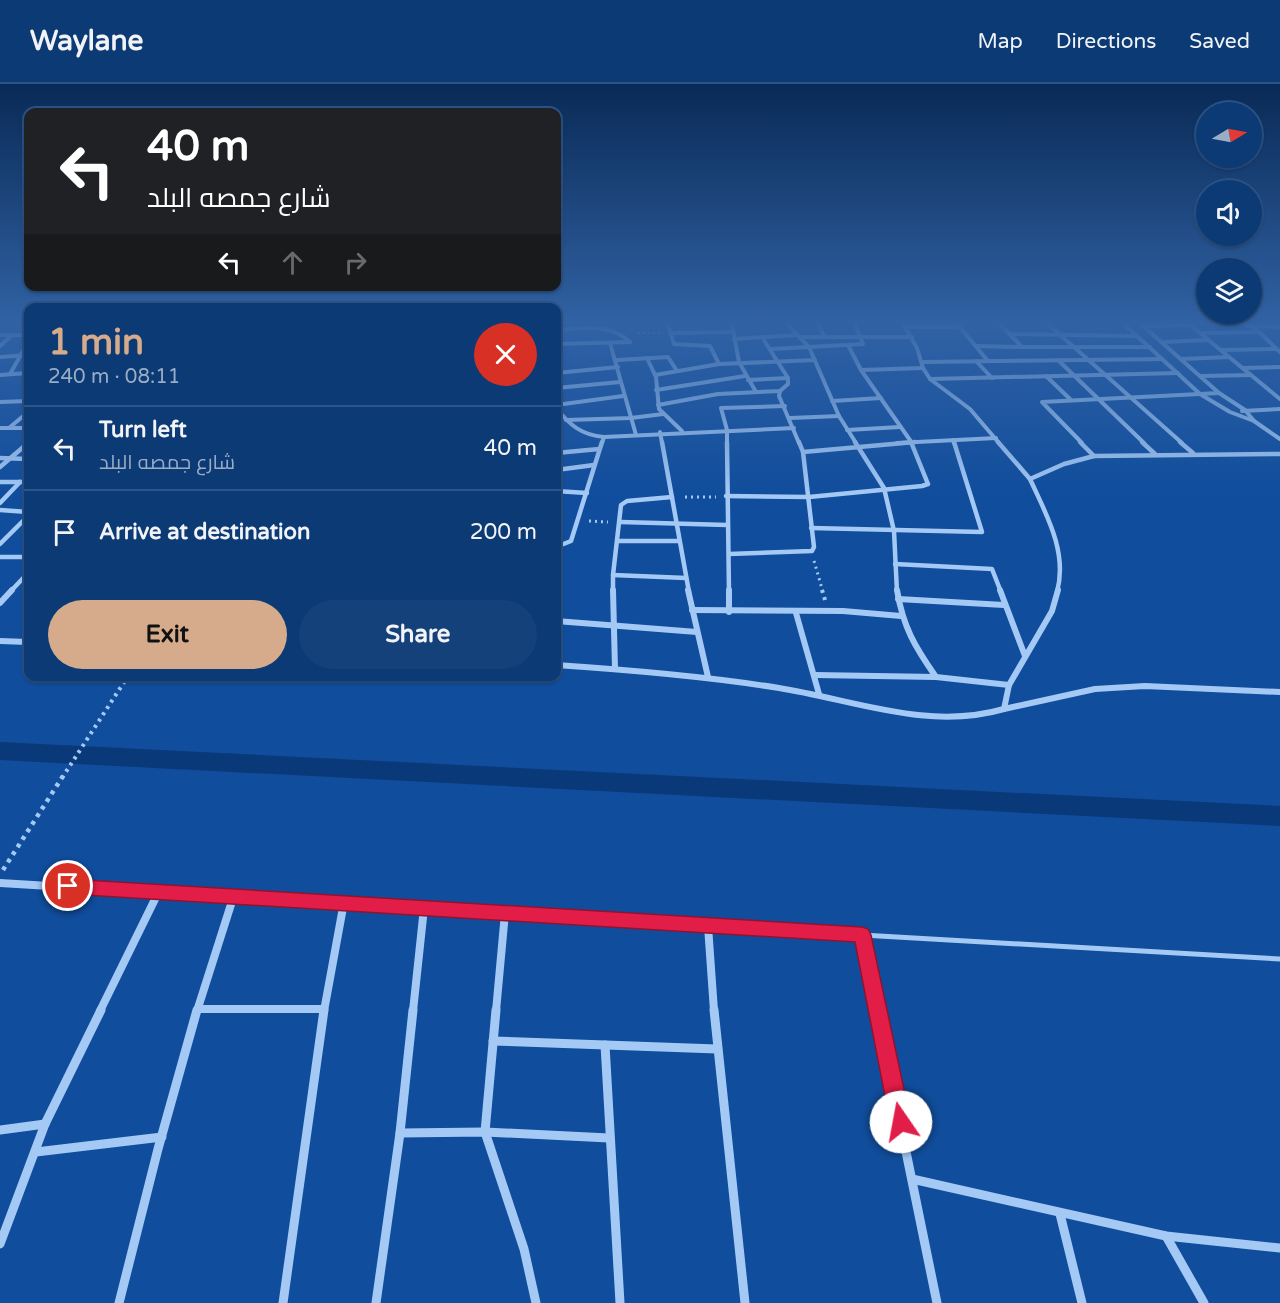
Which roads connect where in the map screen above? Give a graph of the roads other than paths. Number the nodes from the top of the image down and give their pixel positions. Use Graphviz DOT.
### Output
graph roads {
  1 [pos="655,381"];
  2 [pos="724,381"];
  3 [pos="748,381"];
  4 [pos="788,381"];
  5 [pos="824,381"];
  6 [pos="869,381"];
  7 [pos="933,381"];
  8 [pos="1051,381"];
  9 [pos="1080,381"];
  10 [pos="1112,381"];
  11 [pos="1186,381"];
  12 [pos="1205,381"];
  13 [pos="1258,381"];
  14 [pos="620,382"];
  15 [pos="561,388"];
  16 [pos="1268,389"];
  17 [pos="1280,389"];
  18 [pos="656,390"];
  19 [pos="780,391"];
  20 [pos="756,392"];
  21 [pos="1219,393"];
  22 [pos="1200,394"];
  23 [pos="714,395"];
  24 [pos="623,396"];
  25 [pos="1130,397"];
  26 [pos="1097,398"];
  27 [pos="881,399"];
  28 [pos="1070,399"];
  29 [pos="1280,399"];
  30 [pos="832,400"];
  31 [pos="0,402"];
  32 [pos="24,402"];
  33 [pos="658,405"];
  34 [pos="561,406"];
  35 [pos="785,406"];
  36 [pos="721,408"];
  37 [pos="1280,409"];
  38 [pos="1245,410"];
  39 [pos="1230,412"];
  40 [pos="561,414"];
  41 [pos="663,414"];
  42 [pos="24,415"];
  43 [pos="839,416"];
  44 [pos="631,418"];
  45 [pos="790,418"];
  46 [pos="566,420"];
  47 [pos="1254,421"];
  48 [pos="900,427"];
  49 [pos="0,428"];
  50 [pos="9,428"];
  51 [pos="24,428"];
  52 [pos="794,428"];
  53 [pos="727,430"];
  54 [pos="847,430"];
  55 [pos="682,431"];
  56 [pos="660,432"];
  57 [pos="636,435"];
  58 [pos="604,437"];
  59 [pos="996,438"];
  60 [pos="1280,439"];
  61 [pos="953,440"];
  62 [pos="911,442"];
  63 [pos="24,447"];
  64 [pos="859,448"];
  65 [pos="599,449"];
  66 [pos="803,452"];
  67 [pos="561,453"];
  68 [pos="1193,453"];
  69 [pos="1155,454"];
  70 [pos="1280,454"];
  71 [pos="1094,456"];
  72 [pos="0,458"];
  73 [pos="11,459"];
  74 [pos="24,459"];
  75 [pos="594,465"];
  76 [pos="0,467"];
  77 [pos="561,469"];
  78 [pos="1030,479"];
  79 [pos="0,482"];
  80 [pos="20,482"];
  81 [pos="24,482"];
  82 [pos="884,488"];
  83 [pos="561,491"];
  84 [pos="587,493"];
  85 [pos="726,496"];
  86 [pos="672,497"];
  87 [pos="809,497"];
  88 [pos="0,502"];
  89 [pos="0,510"];
  90 [pos="24,513"];
  91 [pos="24,518"];
  92 [pos="621,522"];
  93 [pos="677,523"];
  94 [pos="727,525"];
  95 [pos="811,528"];
  96 [pos="894,531"];
  97 [pos="619,541"];
  98 [pos="680,541"];
  99 [pos="0,544"];
  100 [pos="561,545"];
  101 [pos="729,554"];
  102 [pos="0,557"];
  103 [pos="24,557"];
  104 [pos="895,564"];
  105 [pos="613,575"];
  106 [pos="24,577"];
  107 [pos="686,578"];
  108 [pos="898,599"];
  109 [pos="0,603"];
  110 [pos="1004,605"];
  111 [pos="692,610"];
  112 [pos="729,612"];
  113 [pos="796,612"];
  114 [pos="901,616"];
  115 [pos="561,621"];
  116 [pos="613,626"];
  117 [pos="697,632"];
  118 [pos="0,641"];
  119 [pos="24,642"];
  120 [pos="1025,656"];
  121 [pos="561,665"];
  122 [pos="615,669"];
  123 [pos="815,675"];
  124 [pos="708,677"];
  125 [pos="936,677"];
  126 [pos="1009,685"];
  127 [pos="1280,692"];
  128 [pos="819,694"];
  129 [pos="1004,709"];
  130 [pos="0,883"];
  131 [pos="159,891"];
  132 [pos="234,895"];
  133 [pos="344,902"];
  134 [pos="424,908"];
  135 [pos="505,913"];
  136 [pos="708,926"];
  137 [pos="862,935"];
  138 [pos="1280,959"];
  139 [pos="199,1009"];
  140 [pos="324,1009"];
  141 [pos="493,1041"];
  142 [pos="606,1045"];
  143 [pos="717,1049"];
  144 [pos="45,1124"];
  145 [pos="0,1130"];
  146 [pos="485,1132"];
  147 [pos="400,1133"];
  148 [pos="162,1137"];
  149 [pos="609,1138"];
  150 [pos="36,1152"];
  151 [pos="912,1179"];
  152 [pos="1060,1214"];
  153 [pos="1166,1236"];
  154 [pos="0,1244"];
  155 [pos="1280,1248"];
  156 [pos="119,1303"];
  157 [pos="282,1303"];
  158 [pos="376,1303"];
  159 [pos="536,1303"];
  160 [pos="620,1303"];
  161 [pos="745,1303"];
  162 [pos="937,1303"];
  163 [pos="1082,1303"];
  164 [pos="1204,1303"];
  1 -- 18 [label="street"];
  2 -- 18 [label="street"];
  3 -- 20 [label="street"];
  4 -- 19 [label="street"];
  5 -- 30 [label="street"];
  6 -- 27 [label="street"];
  7 -- 59 [label="street"];
  8 -- 28 [label="street"];
  9 -- 26 [label="street"];
  10 -- 25 [label="street"];
  11 -- 22 [label="street"];
  12 -- 21 [label="street"];
  13 -- 16 [label="street"];
  14 -- 15 [label="street"];
  14 -- 24 [label="street"];
  16 -- 17 [label="street"];
  16 -- 29 [label="street"];
  18 -- 33 [label="street"];
  19 -- 20 [label="street"];
  19 -- 35 [label="street"];
  20 -- 23 [label="street"];
  21 -- 22 [label="street"];
  21 -- 38 [label="street"];
  22 -- 25 [label="street"];
  22 -- 39 [label="street"];
  23 -- 33 [label="street"];
  23 -- 36 [label="street"];
  24 -- 34 [label="street"];
  24 -- 44 [label="street"];
  25 -- 26 [label="street"];
  25 -- 68 [label="street"];
  26 -- 28 [label="street"];
  26 -- 69 [label="street"];
  27 -- 30 [label="street"];
  27 -- 48 [label="street"];
  28 -- 71 [label="street"];
  30 -- 43 [label="street"];
  31 -- 32 [label="street"];
  33 -- 41 [label="street"];
  35 -- 36 [label="street"];
  35 -- 45 [label="street"];
  36 -- 53 [label="street"];
  37 -- 38 [label="street"];
  38 -- 39 [label="street"];
  38 -- 47 [label="street"];
  39 -- 47 [label="street"];
  40 -- 46 [label="street"];
  41 -- 44 [label="street"];
  41 -- 55 [label="street"];
  42 -- 50 [label="street"];
  43 -- 45 [label="street"];
  43 -- 54 [label="street"];
  44 -- 46 [label="street"];
  44 -- 57 [label="street"];
  45 -- 52 [label="street"];
  46 -- 58 [label="street"];
  47 -- 60 [label="street"];
  48 -- 54 [label="street"];
  48 -- 62 [label="street"];
  49 -- 50 [label="street"];
  50 -- 51 [label="street"];
  52 -- 53 [label="street"];
  52 -- 66 [label="street"];
  53 -- 55 [label="street"];
  53 -- 85 [label="street"];
  54 -- 64 [label="street"];
  55 -- 56 [label="street"];
  56 -- 57 [label="street"];
  56 -- 86 [label="street"];
  57 -- 58 [label="street"];
  58 -- 65 [label="street"];
  59 -- 61 [label="street"];
  59 -- 78 [label="street"];
  61 -- 62 [label="street"];
  61 -- 96 [label="street"];
  62 -- 64 [label="street"];
  62 -- 82 [label="street"];
  63 -- 73 [label="street"];
  64 -- 66 [label="street"];
  64 -- 82 [label="street"];
  65 -- 67 [label="street"];
  65 -- 75 [label="street"];
  66 -- 87 [label="street"];
  68 -- 69 [label="street"];
  68 -- 70 [label="street"];
  69 -- 71 [label="street"];
  71 -- 78 [label="street"];
  72 -- 73 [label="street"];
  73 -- 74 [label="street"];
  73 -- 76 [label="street"];
  75 -- 77 [label="street"];
  75 -- 84 [label="street"];
  78 -- 120 [label="street"];
  79 -- 80 [label="street"];
  80 -- 81 [label="street"];
  80 -- 88 [label="street"];
  82 -- 87 [label="street"];
  82 -- 96 [label="street"];
  83 -- 84 [label="street"];
  84 -- 100 [label="street"];
  85 -- 87 [label="street"];
  85 -- 94 [label="street"];
  86 -- 92 [label="street"];
  86 -- 93 [label="street"];
  87 -- 95 [label="street"];
  89 -- 90 [label="street"];
  91 -- 99 [label="street"];
  92 -- 93 [label="street"];
  92 -- 97 [label="street"];
  93 -- 94 [label="street"];
  93 -- 98 [label="street"];
  94 -- 101 [label="street"];
  95 -- 96 [label="street"];
  95 -- 101 [label="street"];
  96 -- 104 [label="street"];
  97 -- 98 [label="street"];
  97 -- 105 [label="street"];
  98 -- 107 [label="street"];
  101 -- 112 [label="street"];
  102 -- 103 [label="street"];
  104 -- 108 [label="street"];
  104 -- 110 [label="street"];
  105 -- 107 [label="street"];
  105 -- 116 [label="street"];
  106 -- 109 [label="street"];
  107 -- 111 [label="street"];
  108 -- 110 [label="street"];
  108 -- 114 [label="street"];
  110 -- 120 [label="street"];
  111 -- 112 [label="street"];
  111 -- 117 [label="street"];
  112 -- 113 [label="street"];
  113 -- 114 [label="street"];
  113 -- 123 [label="street"];
  114 -- 125 [label="street"];
  115 -- 116 [label="street"];
  116 -- 117 [label="street"];
  116 -- 122 [label="street"];
  117 -- 124 [label="street"];
  118 -- 119 [label="street"];
  120 -- 126 [label="street"];
  121 -- 122 [label="street"];
  122 -- 124 [label="street"];
  123 -- 125 [label="street"];
  123 -- 128 [label="street"];
  124 -- 128 [label="street"];
  125 -- 126 [label="street"];
  126 -- 129 [label="street"];
  127 -- 129 [label="street"];
  128 -- 129 [label="street"];
  130 -- 131 [label="street"];
  131 -- 132 [label="street"];
  131 -- 144 [label="street"];
  132 -- 133 [label="street"];
  132 -- 139 [label="street"];
  133 -- 134 [label="street"];
  133 -- 140 [label="street"];
  134 -- 135 [label="street"];
  134 -- 147 [label="street"];
  135 -- 136 [label="street"];
  135 -- 141 [label="street"];
  136 -- 137 [label="street"];
  136 -- 143 [label="street"];
  137 -- 138 [label="lane"];
  137 -- 151 [label="street"];
  139 -- 140 [label="street"];
  139 -- 148 [label="street"];
  140 -- 157 [label="street"];
  141 -- 142 [label="street"];
  141 -- 146 [label="street"];
  142 -- 143 [label="street"];
  142 -- 149 [label="street"];
  143 -- 161 [label="street"];
  144 -- 145 [label="street"];
  144 -- 150 [label="street"];
  146 -- 147 [label="street"];
  146 -- 149 [label="street"];
  146 -- 159 [label="street"];
  147 -- 158 [label="street"];
  148 -- 150 [label="street"];
  148 -- 156 [label="street"];
  149 -- 160 [label="street"];
  150 -- 154 [label="street"];
  151 -- 152 [label="street"];
  151 -- 162 [label="street"];
  152 -- 153 [label="street"];
  152 -- 163 [label="street"];
  153 -- 155 [label="street"];
  153 -- 164 [label="street"];
}
